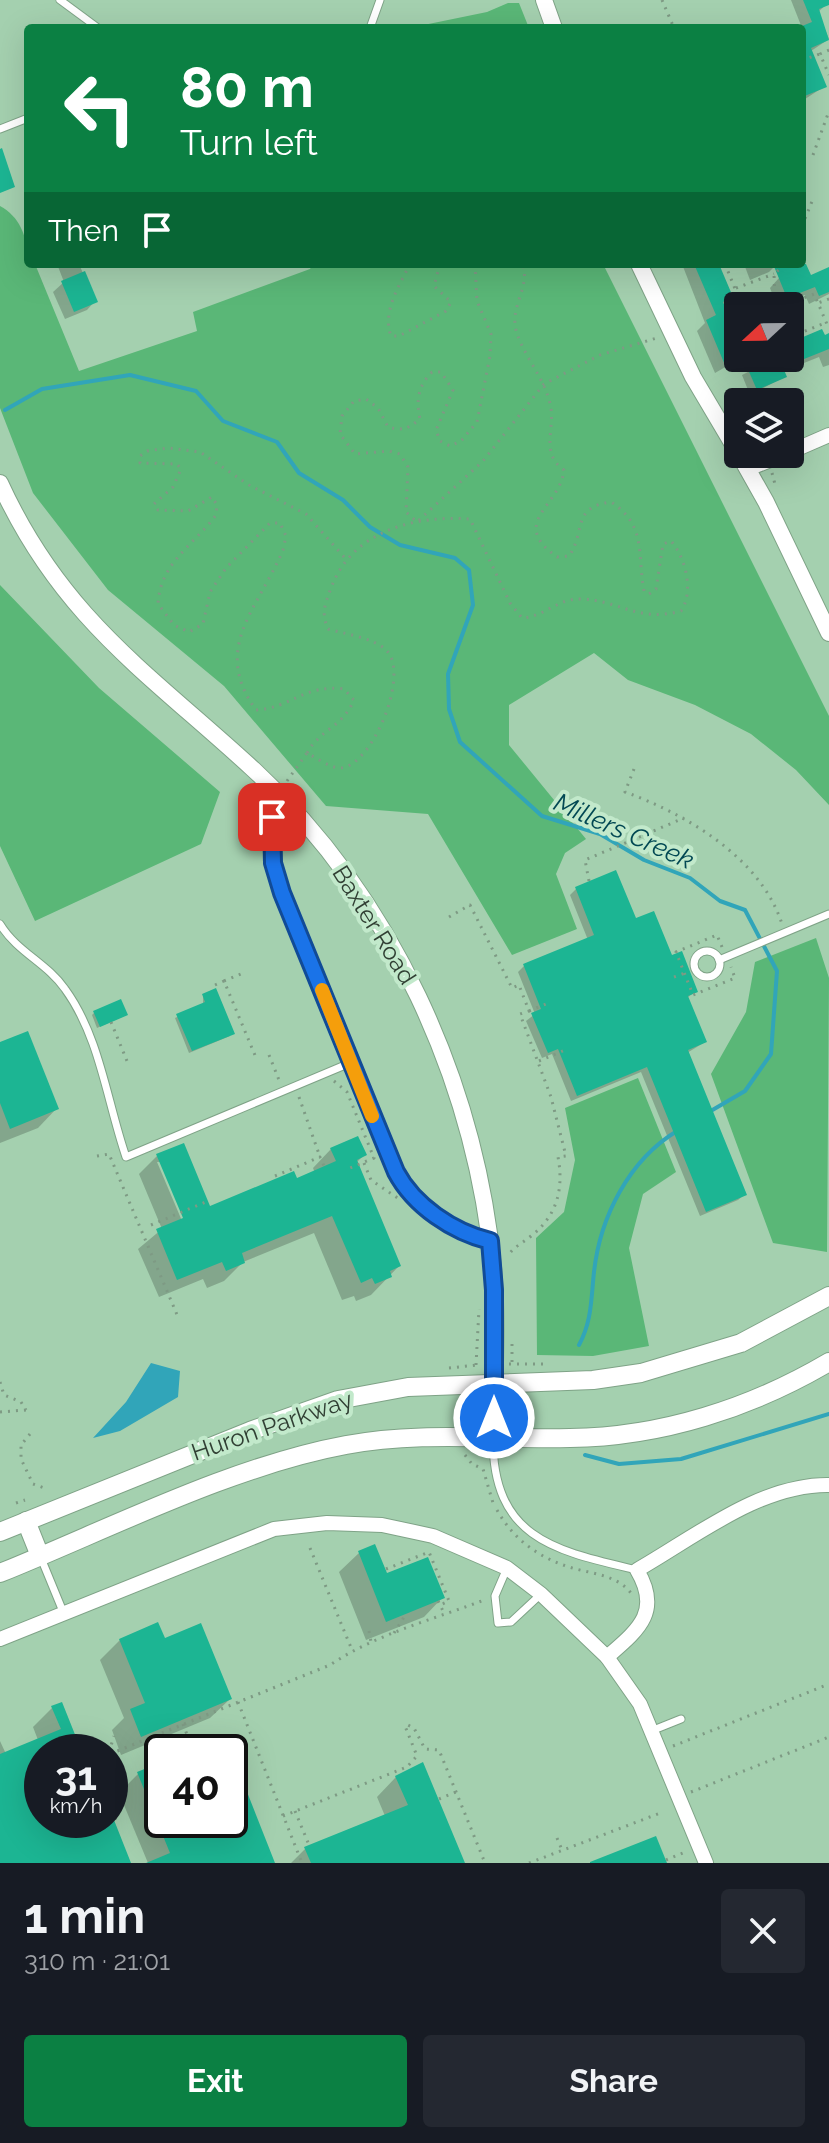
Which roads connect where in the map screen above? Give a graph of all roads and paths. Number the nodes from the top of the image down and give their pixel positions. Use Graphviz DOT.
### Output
graph roads {
  1 [pos="60,0"];
  2 [pos="380,0"];
  3 [pos="544,0"];
  4 [pos="662,0"];
  5 [pos="93,24"];
  6 [pos="371,24"];
  7 [pos="553,24"];
  8 [pos="672,24"];
  9 [pos="829,50"];
  10 [pos="820,54"];
  11 [pos="806,59"];
  12 [pos="829,75"];
  13 [pos="829,111"];
  14 [pos="24,120"];
  15 [pos="0,129"];
  16 [pos="813,155"];
  17 [pos="813,199"];
  18 [pos="806,216"];
  19 [pos="408,268"];
  20 [pos="439,268"];
  21 [pos="475,268"];
  22 [pos="524,268"];
  23 [pos="641,268"];
  24 [pos="727,268"];
  25 [pos="781,268"];
  26 [pos="774,274"];
  27 [pos="735,289"];
  28 [pos="736,292"];
  29 [pos="776,292"];
  30 [pos="804,297"];
  31 [pos="829,299"];
  32 [pos="818,303"];
  33 [pos="825,323"];
  34 [pos="829,329"];
  35 [pos="804,332"];
  36 [pos="671,334"];
  37 [pos="544,384"];
  38 [pos="724,428"];
  39 [pos="829,435"];
  40 [pos="804,446"];
  41 [pos="748,469"];
  42 [pos="0,483"];
  43 [pos="417,522"];
  44 [pos="345,558"];
  45 [pos="829,633"];
  46 [pos="307,753"];
  47 [pos="634,769"];
  48 [pos="274,791"];
  49 [pos="684,818"];
  50 [pos="589,881"];
  51 [pos="829,914"];
  52 [pos="449,917"];
  53 [pos="0,924"];
  54 [pos="782,924"];
  55 [pos="727,946"];
  56 [pos="719,960"];
  57 [pos="734,964"];
  58 [pos="243,973"];
  59 [pos="685,973"];
  60 [pos="674,977"];
  61 [pos="224,981"];
  62 [pos="215,985"];
  63 [pos="546,1004"];
  64 [pos="529,1011"];
  65 [pos="111,1022"];
  66 [pos="565,1050"];
  67 [pos="269,1055"];
  68 [pos="257,1060"];
  69 [pos="127,1061"];
  70 [pos="539,1061"];
  71 [pos="350,1063"];
  72 [pos="327,1081"];
  73 [pos="284,1091"];
  74 [pos="298,1094"];
  75 [pos="97,1156"];
  76 [pos="320,1157"];
  77 [pos="324,1166"];
  78 [pos="350,1168"];
  79 [pos="275,1176"];
  80 [pos="208,1201"];
  81 [pos="151,1225"];
  82 [pos="490,1241"];
  83 [pos="509,1264"];
  84 [pos="829,1296"];
  85 [pos="178,1317"];
  86 [pos="512,1333"];
  87 [pos="829,1362"];
  88 [pos="512,1364"];
  89 [pos="471,1365"];
  90 [pos="480,1365"];
  91 [pos="0,1382"];
  92 [pos="494,1383"];
  93 [pos="513,1396"];
  94 [pos="0,1412"];
  95 [pos="513,1425"];
  96 [pos="30,1434"];
  97 [pos="493,1437"];
  98 [pos="829,1485"];
  99 [pos="47,1489"];
  100 [pos="25,1500"];
  101 [pos="16,1503"];
  102 [pos="26,1521"];
  103 [pos="0,1532"];
  104 [pos="310,1548"];
  105 [pos="40,1556"];
  106 [pos="507,1568"];
  107 [pos="386,1569"];
  108 [pos="637,1570"];
  109 [pos="0,1573"];
  110 [pos="541,1594"];
  111 [pos="495,1596"];
  112 [pos="64,1614"];
  113 [pos="406,1614"];
  114 [pos="445,1615"];
  115 [pos="369,1631"];
  116 [pos="394,1633"];
  117 [pos="0,1639"];
  118 [pos="371,1642"];
  119 [pos="352,1650"];
  120 [pos="607,1657"];
  121 [pos="829,1684"];
  122 [pos="238,1702"];
  123 [pos="681,1719"];
  124 [pos="183,1724"];
  125 [pos="651,1731"];
  126 [pos="187,1734"];
  127 [pos="829,1737"];
  128 [pos="673,1745"];
  129 [pos="128,1747"];
  130 [pos="456,1792"];
  131 [pos="439,1799"];
  132 [pos="696,1804"];
  133 [pos="295,1811"];
  134 [pos="663,1812"];
  135 [pos="283,1816"];
  136 [pos="557,1838"];
  137 [pos="309,1845"];
  138 [pos="562,1850"];
  139 [pos="681,1854"];
  140 [pos="666,1860"];
  141 [pos="302,1863"];
  142 [pos="485,1863"];
  143 [pos="529,1863"];
  144 [pos="706,1863"];
  1 -- 5 [label="lane"];
  2 -- 6 [label="lane"];
  3 -- 7 [label="street"];
  4 -- 8 [label="path"];
  9 -- 10 [label="path"];
  10 -- 11 [label="path"];
  10 -- 12 [label="path"];
  13 -- 16 [label="path"];
  14 -- 15 [label="lane"];
  17 -- 18 [label="path"];
  19 -- 20 [label="path"];
  21 -- 43 [label="path"];
  22 -- 37 [label="path"];
  23 -- 36 [label="street"];
  24 -- 27 [label="path"];
  25 -- 26 [label="path"];
  26 -- 27 [label="path"];
  26 -- 29 [label="path"];
  27 -- 28 [label="path"];
  30 -- 32 [label="path"];
  31 -- 32 [label="path"];
  32 -- 33 [label="path"];
  33 -- 34 [label="path"];
  33 -- 35 [label="path"];
  36 -- 37 [label="path"];
  36 -- 38 [label="street"];
  37 -- 43 [label="path"];
  37 -- 43 [label="path"];
  39 -- 40 [label="street"];
  41 -- 45 [label="street"];
  42 -- 48 [label="street, Baxter Road"];
  43 -- 44 [label="path"];
  44 -- 46 [label="path"];
  44 -- 46 [label="path"];
  46 -- 48 [label="path"];
  47 -- 49 [label="path"];
  48 -- 71 [label="lane"];
  48 -- 82 [label="street, Baxter Road"];
  49 -- 50 [label="path"];
  49 -- 54 [label="path"];
  51 -- 56 [label="lane"];
  52 -- 64 [label="path"];
  53 -- 73 [label="lane"];
  55 -- 59 [label="path"];
  57 -- 59 [label="path"];
  58 -- 61 [label="path"];
  59 -- 60 [label="path"];
  61 -- 62 [label="path"];
  61 -- 68 [label="path"];
  63 -- 64 [label="path"];
  64 -- 70 [label="path"];
  65 -- 69 [label="path"];
  66 -- 70 [label="path"];
  67 -- 73 [label="path"];
  70 -- 83 [label="path"];
  71 -- 73 [label="lane"];
  71 -- 82 [label="lane"];
  72 -- 78 [label="path"];
  74 -- 76 [label="path"];
  75 -- 85 [label="path"];
  76 -- 77 [label="path"];
  76 -- 79 [label="path"];
  80 -- 81 [label="path"];
  82 -- 92 [label="street, Baxter Road"];
  84 -- 92 [label="main road, Huron Parkway"];
  86 -- 88 [label="path"];
  87 -- 97 [label="main road, Huron Parkway"];
  89 -- 90 [label="path"];
  91 -- 94 [label="path"];
  92 -- 97 [label="street, Baxter Road"];
  92 -- 102 [label="main road, Huron Parkway"];
  93 -- 95 [label="path"];
  96 -- 99 [label="path"];
  97 -- 105 [label="main road, Huron Parkway"];
  97 -- 108 [label="lane"];
  98 -- 108 [label="street"];
  100 -- 101 [label="path"];
  102 -- 103 [label="main road, Huron Parkway"];
  102 -- 105 [label="main road"];
  104 -- 119 [label="path"];
  105 -- 109 [label="main road, Huron Parkway"];
  105 -- 112 [label="lane"];
  106 -- 110 [label="street"];
  106 -- 111 [label="lane"];
  106 -- 112 [label="street"];
  107 -- 114 [label="path"];
  108 -- 120 [label="street"];
  110 -- 111 [label="lane"];
  110 -- 120 [label="street"];
  111 -- 114 [label="path"];
  112 -- 117 [label="street"];
  113 -- 116 [label="path"];
  114 -- 116 [label="path"];
  115 -- 118 [label="path"];
  116 -- 118 [label="path"];
  118 -- 119 [label="path"];
  119 -- 122 [label="path"];
  120 -- 125 [label="street"];
  121 -- 128 [label="path"];
  122 -- 124 [label="path"];
  122 -- 135 [label="path"];
  123 -- 125 [label="lane"];
  124 -- 126 [label="path"];
  124 -- 129 [label="path"];
  125 -- 144 [label="street"];
  127 -- 132 [label="path"];
  130 -- 131 [label="path"];
  130 -- 133 [label="path"];
  130 -- 142 [label="path"];
  133 -- 135 [label="path"];
  133 -- 137 [label="path"];
  134 -- 138 [label="path"];
  135 -- 141 [label="path"];
  136 -- 138 [label="path"];
  138 -- 143 [label="path"];
  139 -- 140 [label="path"];
}
